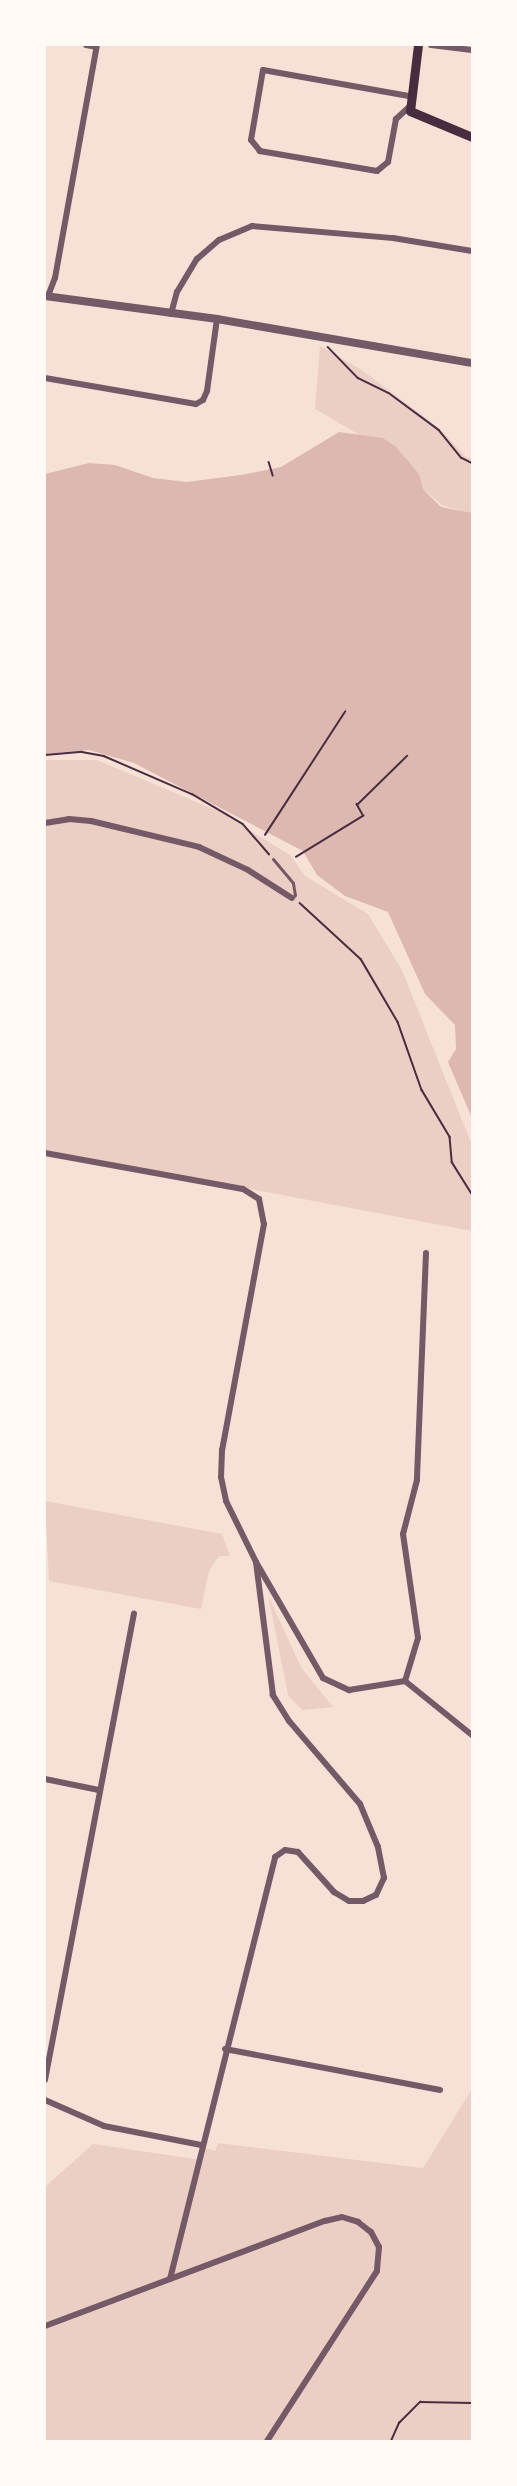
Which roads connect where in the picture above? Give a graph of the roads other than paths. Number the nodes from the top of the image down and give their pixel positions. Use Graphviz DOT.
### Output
graph roads {
  1 [pos="86,45"];
  2 [pos="418,45"];
  3 [pos="431,45"];
  4 [pos="96,46"];
  5 [pos="472,50"];
  6 [pos="410,96"];
  7 [pos="409,107"];
  8 [pos="472,136"];
  9 [pos="472,251"];
  10 [pos="46,296"];
  11 [pos="171,314"];
  12 [pos="217,320"];
  13 [pos="472,363"];
  14 [pos="45,378"];
  15 [pos="45,823"];
  16 [pos="273,859"];
  17 [pos="292,898"];
  18 [pos="45,1153"];
  19 [pos="426,1253"];
  20 [pos="256,1562"];
  21 [pos="134,1613"];
  22 [pos="405,1681"];
  23 [pos="472,1735"];
  24 [pos="45,1779"];
  25 [pos="99,1790"];
  26 [pos="225,2049"];
  27 [pos="45,2080"];
  28 [pos="440,2090"];
  29 [pos="45,2100"];
  30 [pos="201,2145"];
  31 [pos="170,2279"];
  32 [pos="45,2326"];
  33 [pos="267,2441"];
  1 -- 4 [label="street"];
  2 -- 6 [label="main road"];
  3 -- 5 [label="street"];
  4 -- 10 [label="street"];
  6 -- 7 [label="main road"];
  6 -- 7 [label="street"];
  7 -- 8 [label="main road"];
  9 -- 11 [label="street"];
  10 -- 11 [label="street"];
  11 -- 12 [label="street"];
  12 -- 13 [label="street"];
  12 -- 14 [label="street"];
  15 -- 17 [label="street"];
  16 -- 17 [label="lane"];
  18 -- 20 [label="street"];
  19 -- 22 [label="street"];
  20 -- 22 [label="street"];
  20 -- 26 [label="street"];
  21 -- 25 [label="street"];
  22 -- 23 [label="street"];
  24 -- 25 [label="street"];
  25 -- 27 [label="street"];
  26 -- 28 [label="street"];
  26 -- 30 [label="street"];
  29 -- 30 [label="street"];
  30 -- 31 [label="street"];
  31 -- 32 [label="street"];
  31 -- 33 [label="street"];
}
